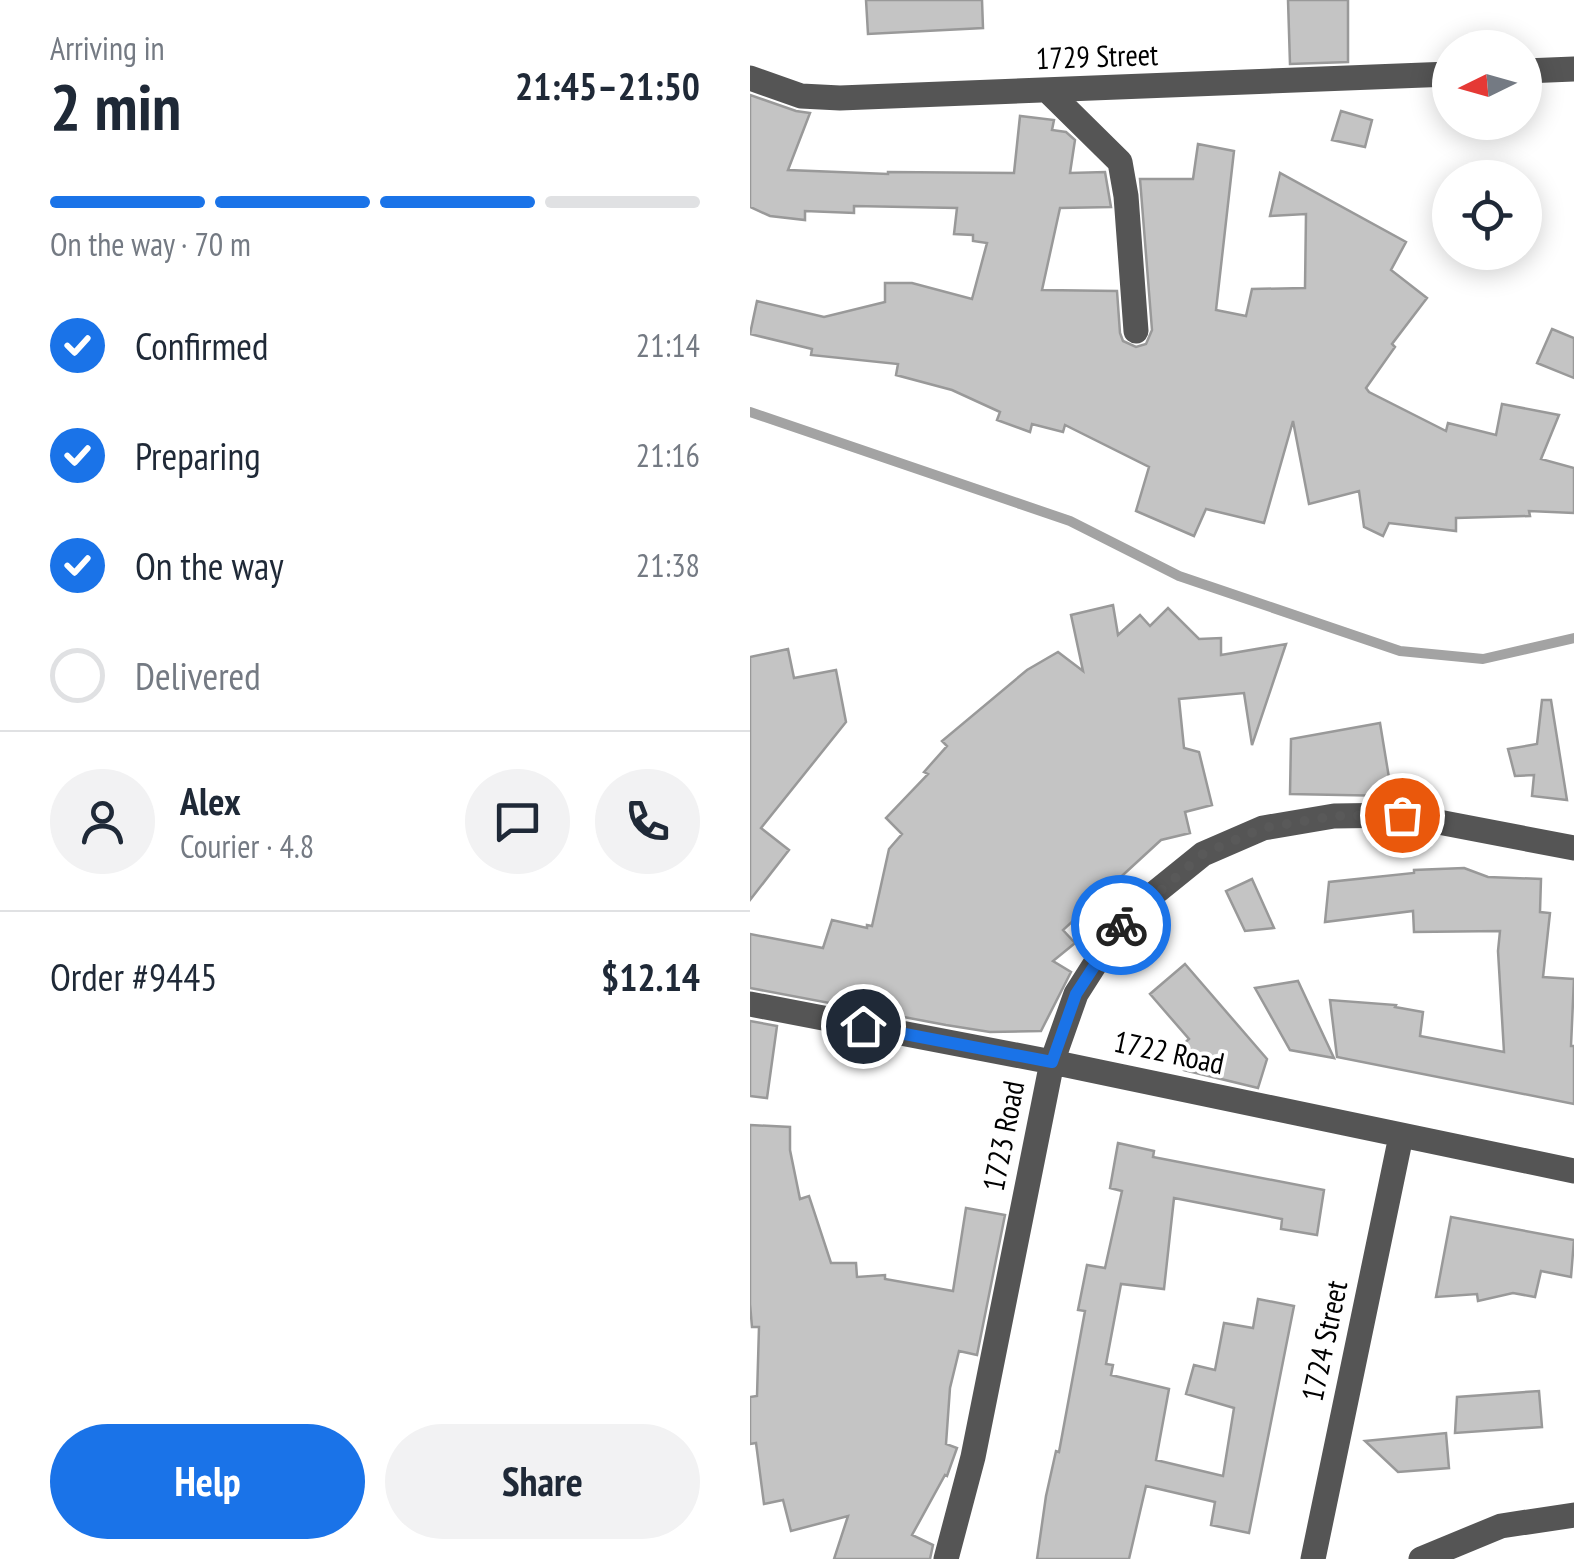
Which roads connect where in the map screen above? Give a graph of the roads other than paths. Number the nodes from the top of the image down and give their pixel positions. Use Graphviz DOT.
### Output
graph roads {
  1 [pos="1574,69"];
  2 [pos="1542,70"];
  3 [pos="1432,75"];
  4 [pos="750,78"];
  5 [pos="1048,91"];
  6 [pos="1136,331"];
  7 [pos="1574,848"];
  8 [pos="750,1004"];
  9 [pos="1052,1062"];
  10 [pos="1400,1136"];
  11 [pos="1574,1171"];
  12 [pos="1574,1515"];
  13 [pos="946,1559"];
  14 [pos="1313,1559"];
  15 [pos="1420,1559"];
  1 -- 2 [label="street"];
  3 -- 5 [label="street, 1729 Street"];
  4 -- 5 [label="street, 1729 Street"];
  5 -- 6 [label="street"];
  7 -- 9 [label="street, 1723 Road"];
  8 -- 9 [label="street, 1722 Road"];
  9 -- 10 [label="street, 1722 Road"];
  9 -- 13 [label="street, 1723 Road"];
  10 -- 11 [label="street, 1722 Road"];
  10 -- 14 [label="street, 1724 Street"];
  12 -- 15 [label="street"];
}
